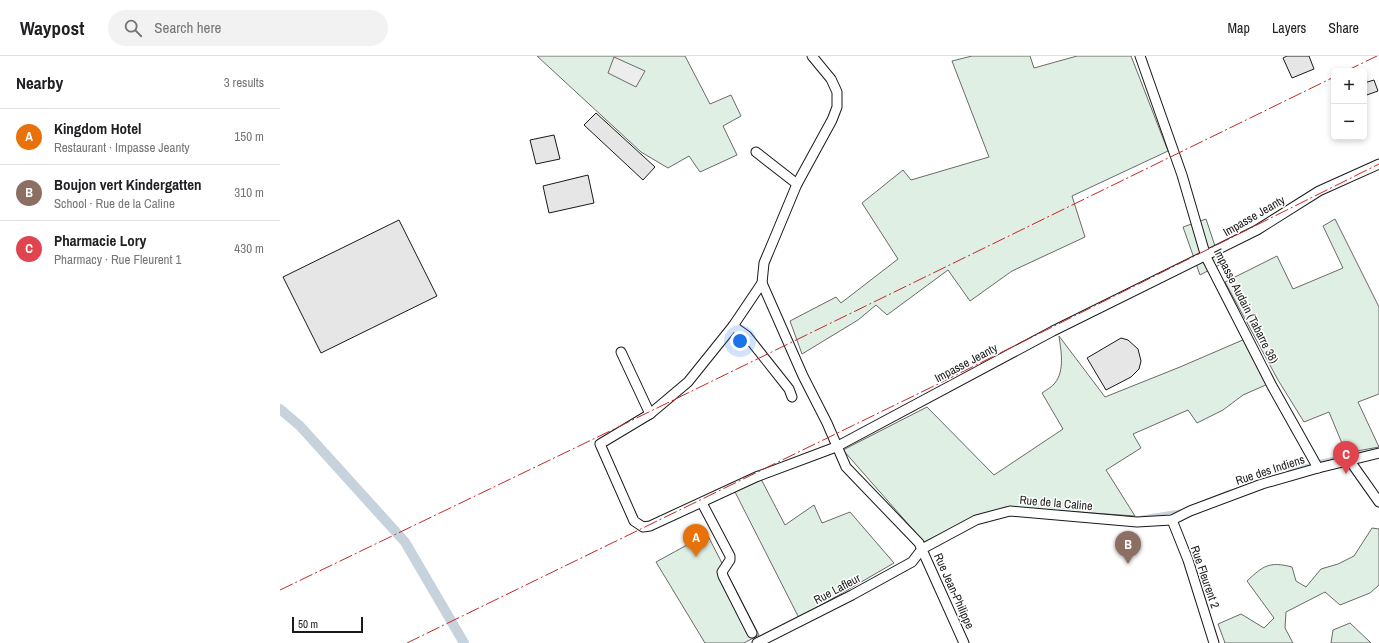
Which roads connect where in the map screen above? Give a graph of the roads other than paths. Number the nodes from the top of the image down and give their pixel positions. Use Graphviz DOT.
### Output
graph roads {
  1 [pos="812,56"];
  2 [pos="1140,56"];
  3 [pos="756,152"];
  4 [pos="1379,164"];
  5 [pos="797,184"];
  6 [pos="1206,257"];
  7 [pos="762,283"];
  8 [pos="733,326"];
  9 [pos="621,352"];
  10 [pos="792,397"];
  11 [pos="650,414"];
  12 [pos="836,446"];
  13 [pos="1379,453"];
  14 [pos="1350,461"];
  15 [pos="1318,468"];
  16 [pos="1379,502"];
  17 [pos="702,503"];
  18 [pos="1172,520"];
  19 [pos="922,549"];
  20 [pos="752,633"];
  21 [pos="757,643"];
  22 [pos="964,643"];
  23 [pos="1214,643"];
  1 -- 5 [label="street"];
  2 -- 6 [label="street, Impasse Audain (Tabarre 38)"];
  3 -- 5 [label="street"];
  4 -- 6 [label="street, Impasse Jeanty"];
  5 -- 7 [label="street"];
  6 -- 12 [label="street, Impasse Jeanty"];
  6 -- 15 [label="street, Impasse Audain (Tabarre 38)"];
  7 -- 8 [label="street"];
  7 -- 12 [label="street, Rue Jean-Philippe"];
  8 -- 10 [label="street"];
  8 -- 11 [label="street"];
  9 -- 11 [label="street"];
  11 -- 17 [label="street, Impasse Jeanty"];
  12 -- 17 [label="street, Impasse Jeanty"];
  12 -- 19 [label="street, Rue Jean-Philippe"];
  13 -- 14 [label="street, Rue des Indiens"];
  14 -- 15 [label="street, Rue des Indiens"];
  14 -- 16 [label="street"];
  15 -- 18 [label="street, Rue des Indiens"];
  17 -- 20 [label="street"];
  18 -- 19 [label="street, Rue de la Caline"];
  18 -- 23 [label="street, Rue Fleurent 2"];
  19 -- 21 [label="street, Rue Lafleur"];
  19 -- 22 [label="street, Rue Jean-Philippe"];
}
